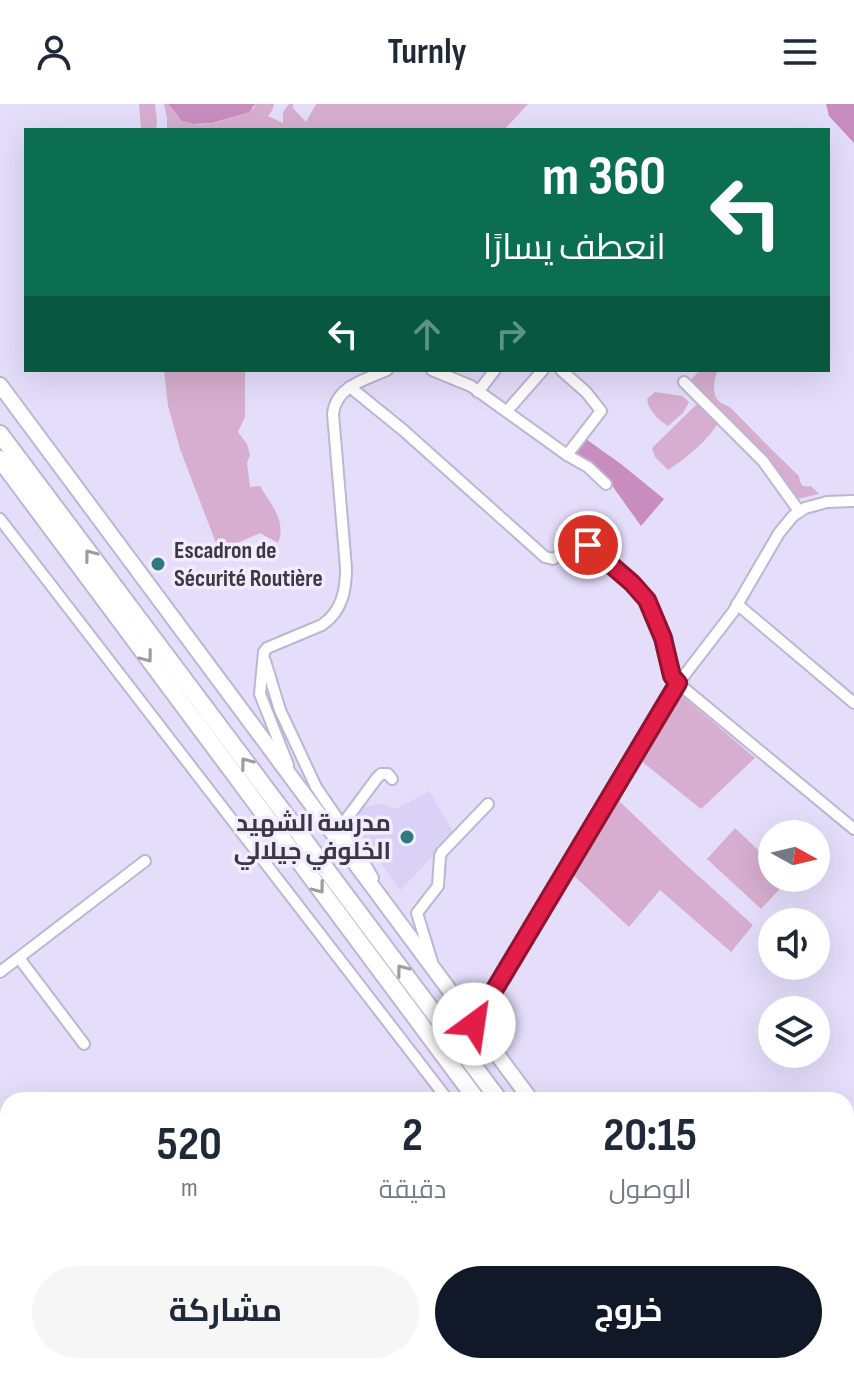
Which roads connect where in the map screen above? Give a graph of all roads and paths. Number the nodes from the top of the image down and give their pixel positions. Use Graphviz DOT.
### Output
graph roads {
  1 [pos="383,372"];
  2 [pos="441,372"];
  3 [pos="493,372"];
  4 [pos="541,372"];
  5 [pos="563,372"];
  6 [pos="684,382"];
  7 [pos="0,385"];
  8 [pos="350,387"];
  9 [pos="478,392"];
  10 [pos="507,411"];
  11 [pos="0,434"];
  12 [pos="567,455"];
  13 [pos="0,459"];
  14 [pos="606,484"];
  15 [pos="854,501"];
  16 [pos="799,511"];
  17 [pos="0,519"];
  18 [pos="737,604"];
  19 [pos="263,655"];
  20 [pos="678,683"];
  21 [pos="854,703"];
  22 [pos="275,737"];
  23 [pos="297,747"];
  24 [pos="392,779"];
  25 [pos="298,789"];
  26 [pos="488,804"];
  27 [pos="342,825"];
  28 [pos="854,829"];
  29 [pos="145,861"];
  30 [pos="401,924"];
  31 [pos="19,958"];
  32 [pos="436,971"];
  33 [pos="0,972"];
  34 [pos="474,1024"];
  35 [pos="84,1044"];
  36 [pos="442,1092"];
  37 [pos="471,1092"];
  38 [pos="493,1092"];
  39 [pos="525,1092"];
  1 -- 8 [label="street"];
  2 -- 9 [label="street"];
  3 -- 9 [label="street"];
  4 -- 10 [label="street"];
  5 -- 12 [label="street"];
  6 -- 16 [label="street"];
  7 -- 25 [label="main road"];
  8 -- 19 [label="street"];
  8 -- 20 [label="street"];
  9 -- 10 [label="street"];
  10 -- 12 [label="street"];
  38 -- 11 [label="highway, one-way"];
  12 -- 14 [label="street"];
  13 -- 37 [label="highway, one-way"];
  15 -- 16 [label="street"];
  16 -- 18 [label="street"];
  17 -- 36 [label="street"];
  18 -- 20 [label="street"];
  18 -- 21 [label="street"];
  19 -- 22 [label="street"];
  19 -- 23 [label="street"];
  20 -- 28 [label="street"];
  20 -- 34 [label="street"];
  22 -- 23 [label="street"];
  22 -- 25 [label="street"];
  23 -- 27 [label="street"];
  24 -- 27 [label="street"];
  25 -- 30 [label="main road"];
  26 -- 32 [label="street"];
  27 -- 30 [label="street"];
  29 -- 31 [label="street"];
  30 -- 32 [label="main road"];
  31 -- 33 [label="street"];
  31 -- 35 [label="street"];
  32 -- 34 [label="main road"];
  34 -- 39 [label="main road"];
}
